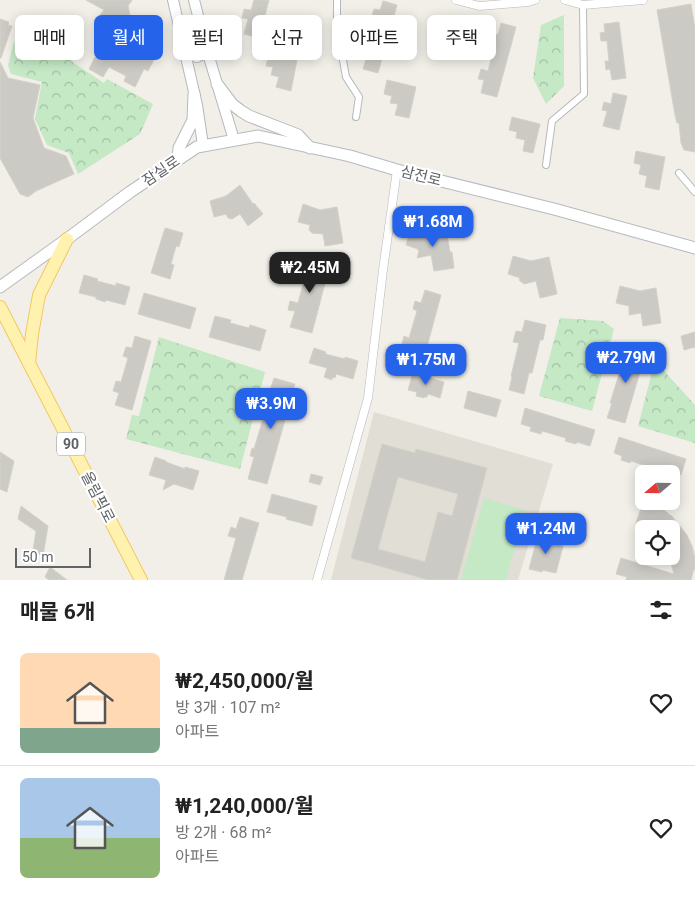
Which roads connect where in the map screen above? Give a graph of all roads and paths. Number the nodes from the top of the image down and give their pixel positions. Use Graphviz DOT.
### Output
graph roads {
  1 [pos="173,0"];
  2 [pos="194,0"];
  3 [pos="337,0"];
  4 [pos="456,0"];
  5 [pos="535,0"];
  6 [pos="565,0"];
  7 [pos="643,0"];
  8 [pos="583,5"];
  9 [pos="176,15"];
  10 [pos="198,15"];
  11 [pos="186,60"];
  12 [pos="210,60"];
  13 [pos="217,84"];
  14 [pos="194,94"];
  15 [pos="356,117"];
  16 [pos="234,140"];
  17 [pos="203,145"];
  18 [pos="310,148"];
  19 [pos="178,159"];
  20 [pos="546,165"];
  21 [pos="396,170"];
  22 [pos="679,173"];
  23 [pos="695,192"];
  24 [pos="695,238"];
  25 [pos="67,240"];
  26 [pos="680,244"];
  27 [pos="695,248"];
  28 [pos="0,287"];
  29 [pos="0,307"];
  30 [pos="29,363"];
  31 [pos="141,580"];
  32 [pos="317,580"];
  1 -- 9 [label="street"];
  2 -- 10 [label="street"];
  3 -- 15 [label="street"];
  4 -- 5 [label="street"];
  6 -- 8 [label="street"];
  7 -- 8 [label="street"];
  8 -- 20 [label="street"];
  11 -- 14 [label="street"];
  12 -- 13 [label="street"];
  13 -- 16 [label="street"];
  13 -- 18 [label="main road"];
  14 -- 17 [label="street"];
  14 -- 19 [label="main road"];
  16 -- 17 [label="main road, 삼전로"];
  16 -- 18 [label="main road, 삼전로"];
  17 -- 19 [label="main road, 잠실로"];
  18 -- 21 [label="main road, 삼전로"];
  19 -- 25 [label="main road, 잠실로"];
  21 -- 26 [label="main road, 삼전로"];
  21 -- 32 [label="street"];
  22 -- 23 [label="street"];
  24 -- 26 [label="main road"];
  25 -- 28 [label="main road, 잠실로"];
  25 -- 30 [label="main road"];
  26 -- 27 [label="main road, 삼전로"];
  29 -- 30 [label="main road, 올림픽로 / 90"];
  30 -- 31 [label="main road, 올림픽로 / 90"];
}
